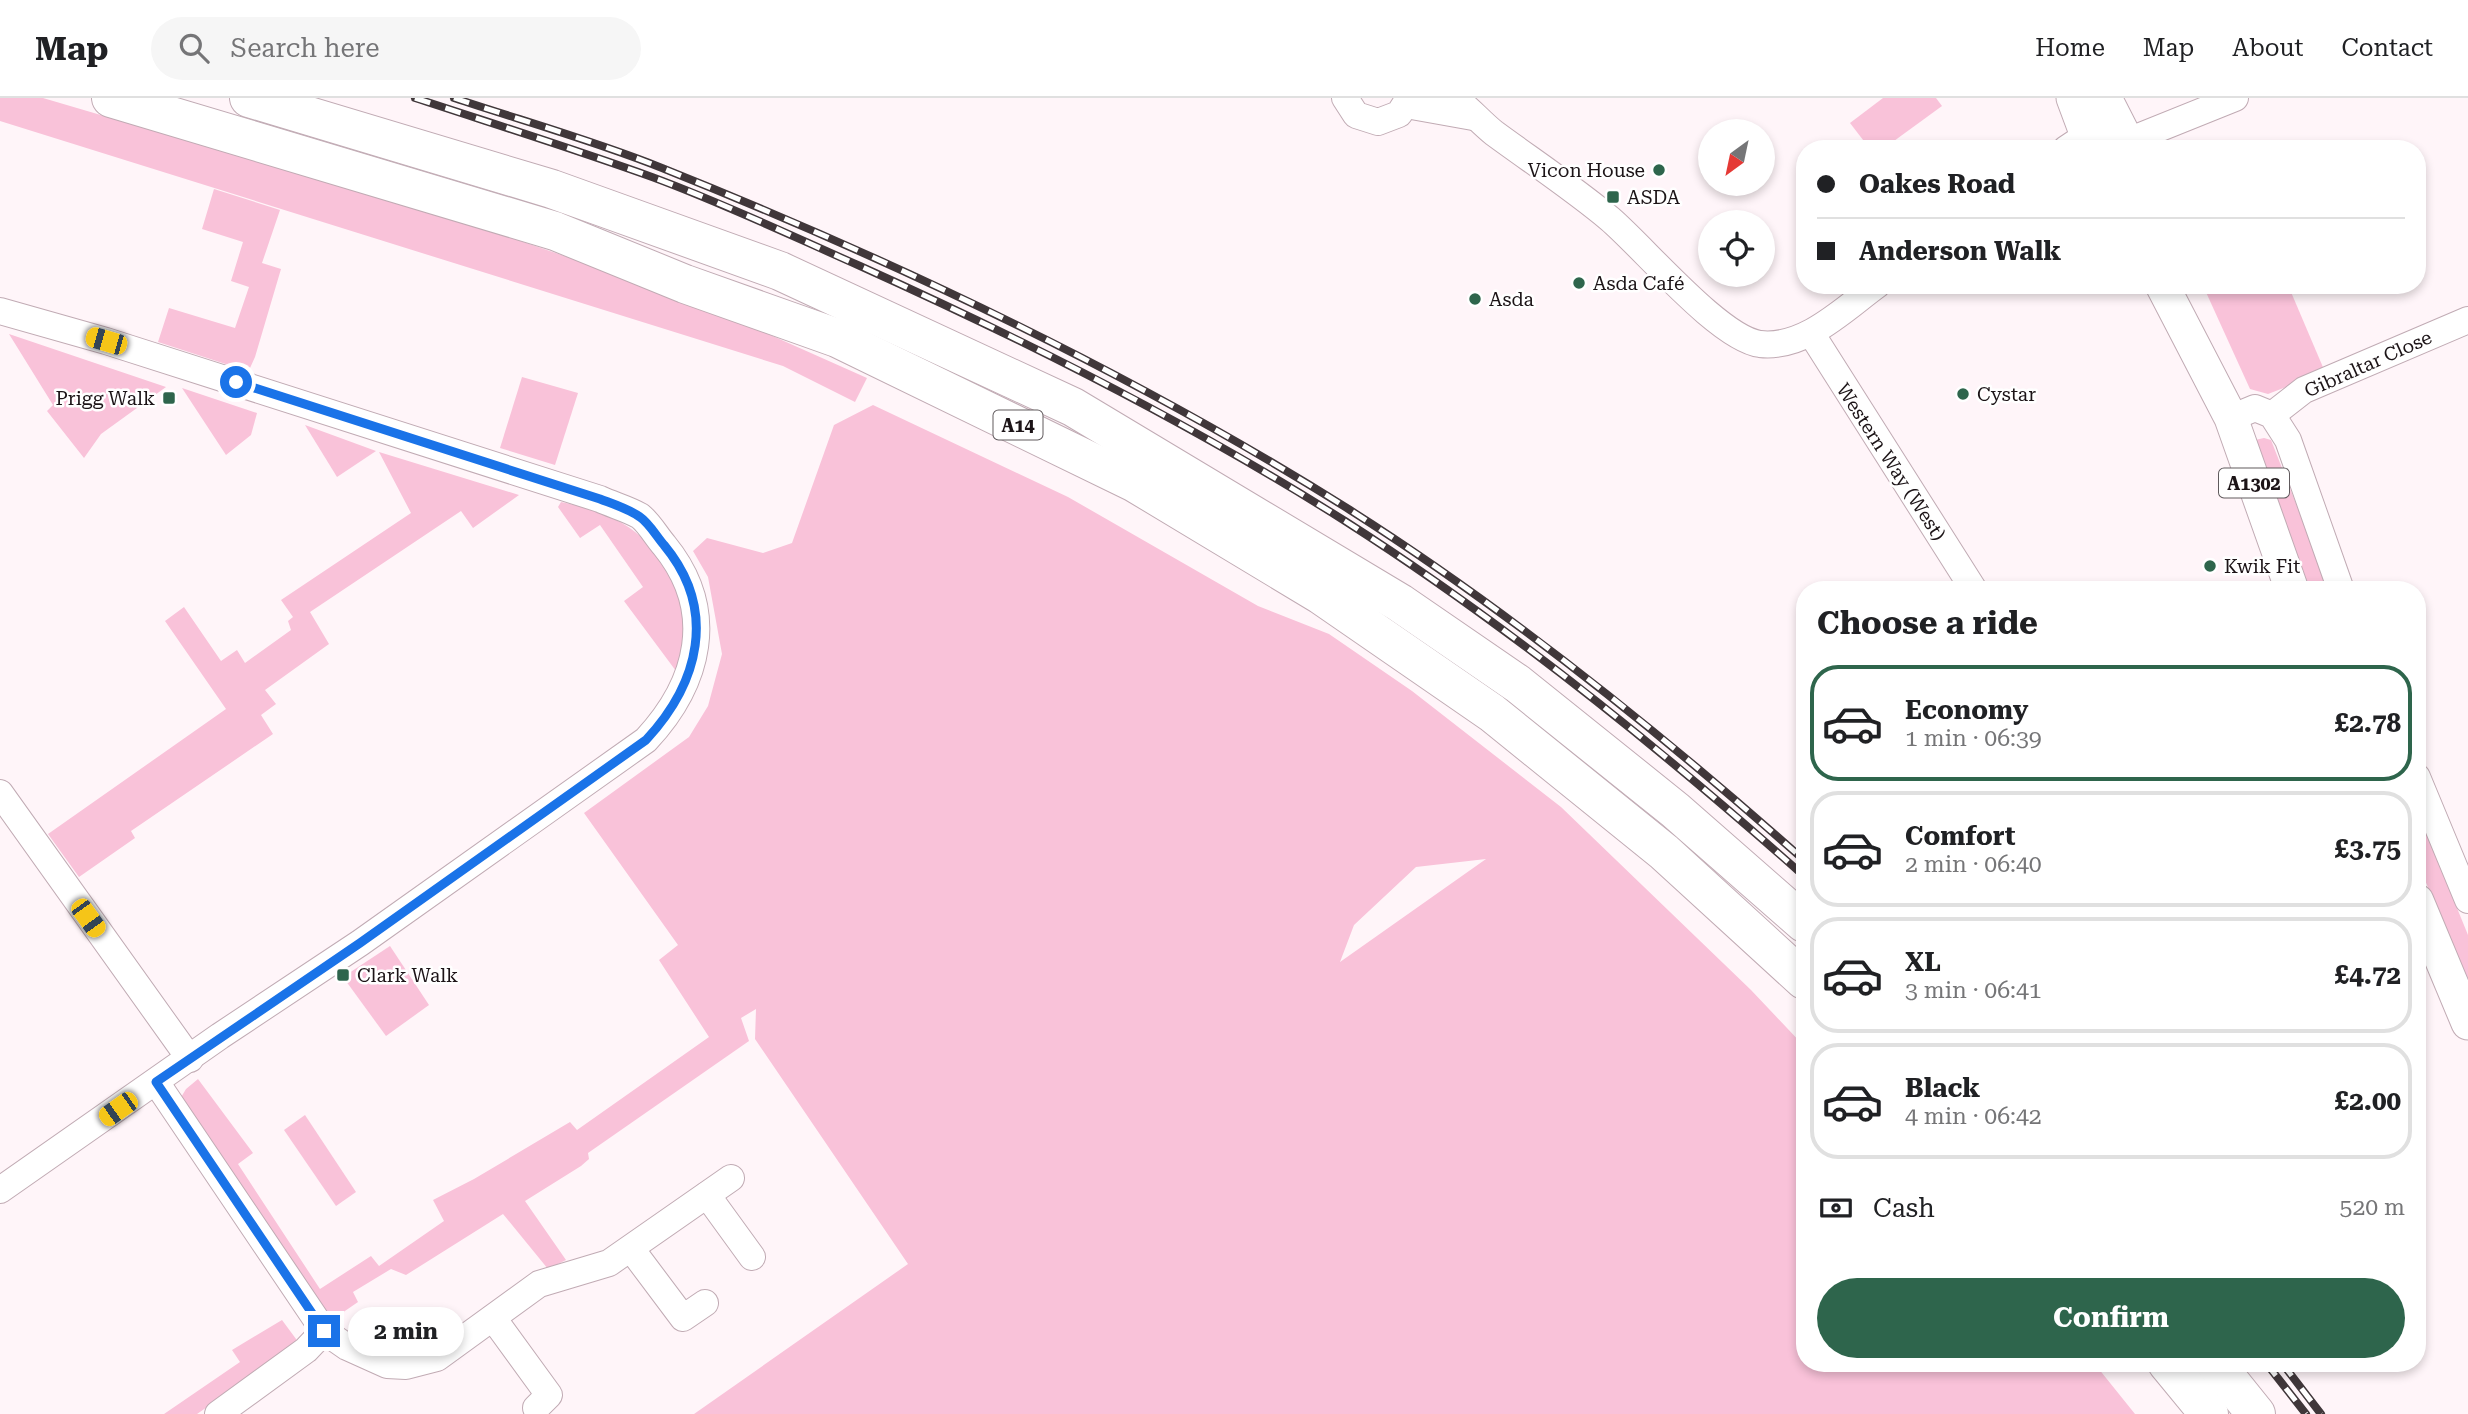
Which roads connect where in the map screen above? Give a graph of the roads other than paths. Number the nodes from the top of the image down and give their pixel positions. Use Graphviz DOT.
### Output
graph roads {
  1 [pos="111,98"];
  2 [pos="248,98"];
  3 [pos="1345,98"];
  4 [pos="1454,98"];
  5 [pos="2073,98"];
  6 [pos="2105,98"];
  7 [pos="2235,98"];
  8 [pos="1407,102"];
  9 [pos="1475,118"];
  10 [pos="2081,140"];
  11 [pos="2090,140"];
  12 [pos="2118,140"];
  13 [pos="2124,140"];
  14 [pos="2140,140"];
  15 [pos="1865,294"];
  16 [pos="2167,294"];
  17 [pos="2185,294"];
  18 [pos="0,311"];
  19 [pos="2468,320"];
  20 [pos="1811,333"];
  21 [pos="2212,378"];
  22 [pos="2272,415"];
  23 [pos="2231,418"];
  24 [pos="1968,581"];
  25 [pos="2289,581"];
  26 [pos="2339,581"];
  27 [pos="0,793"];
  28 [pos="2426,799"];
  29 [pos="2468,900"];
  30 [pos="1796,916"];
  31 [pos="2426,923"];
  32 [pos="1796,973"];
  33 [pos="2468,1023"];
  34 [pos="190,1059"];
  35 [pos="156,1082"];
  36 [pos="731,1178"];
  37 [pos="0,1191"];
  38 [pos="708,1195"];
  39 [pos="632,1250"];
  40 [pos="752,1257"];
  41 [pos="705,1303"];
  42 [pos="493,1318"];
  43 [pos="324,1331"];
  44 [pos="2174,1372"];
  45 [pos="2222,1372"];
  46 [pos="536,1408"];
  47 [pos="234,1409"];
  48 [pos="2209,1414"];
  49 [pos="2256,1414"];
  1 -- 32 [label="highway, A14"];
  2 -- 30 [label="highway, A14"];
  3 -- 8 [label="street"];
  4 -- 9 [label="street"];
  5 -- 10 [label="main road"];
  6 -- 13 [label="main road"];
  7 -- 14 [label="street"];
  8 -- 9 [label="street"];
  9 -- 20 [label="street"];
  11 -- 12 [label="street"];
  15 -- 20 [label="street"];
  16 -- 21 [label="main road, A1302"];
  17 -- 21 [label="main road, A1302"];
  18 -- 34 [label="street"];
  19 -- 22 [label="street, Gibraltar Close"];
  20 -- 24 [label="street, Western Way (West)"];
  21 -- 23 [label="main road, A1302"];
  22 -- 23 [label="street"];
  22 -- 26 [label="street"];
  23 -- 25 [label="main road, A1302"];
  27 -- 34 [label="street"];
  28 -- 29 [label="street"];
  31 -- 33 [label="main road"];
  34 -- 35 [label="street"];
  35 -- 37 [label="street"];
  35 -- 43 [label="street"];
  36 -- 38 [label="street"];
  38 -- 39 [label="street"];
  38 -- 40 [label="street"];
  39 -- 41 [label="street"];
  39 -- 42 [label="street"];
  42 -- 43 [label="street"];
  42 -- 46 [label="street"];
  43 -- 47 [label="street"];
  44 -- 48 [label="highway"];
  45 -- 49 [label="highway"];
}
